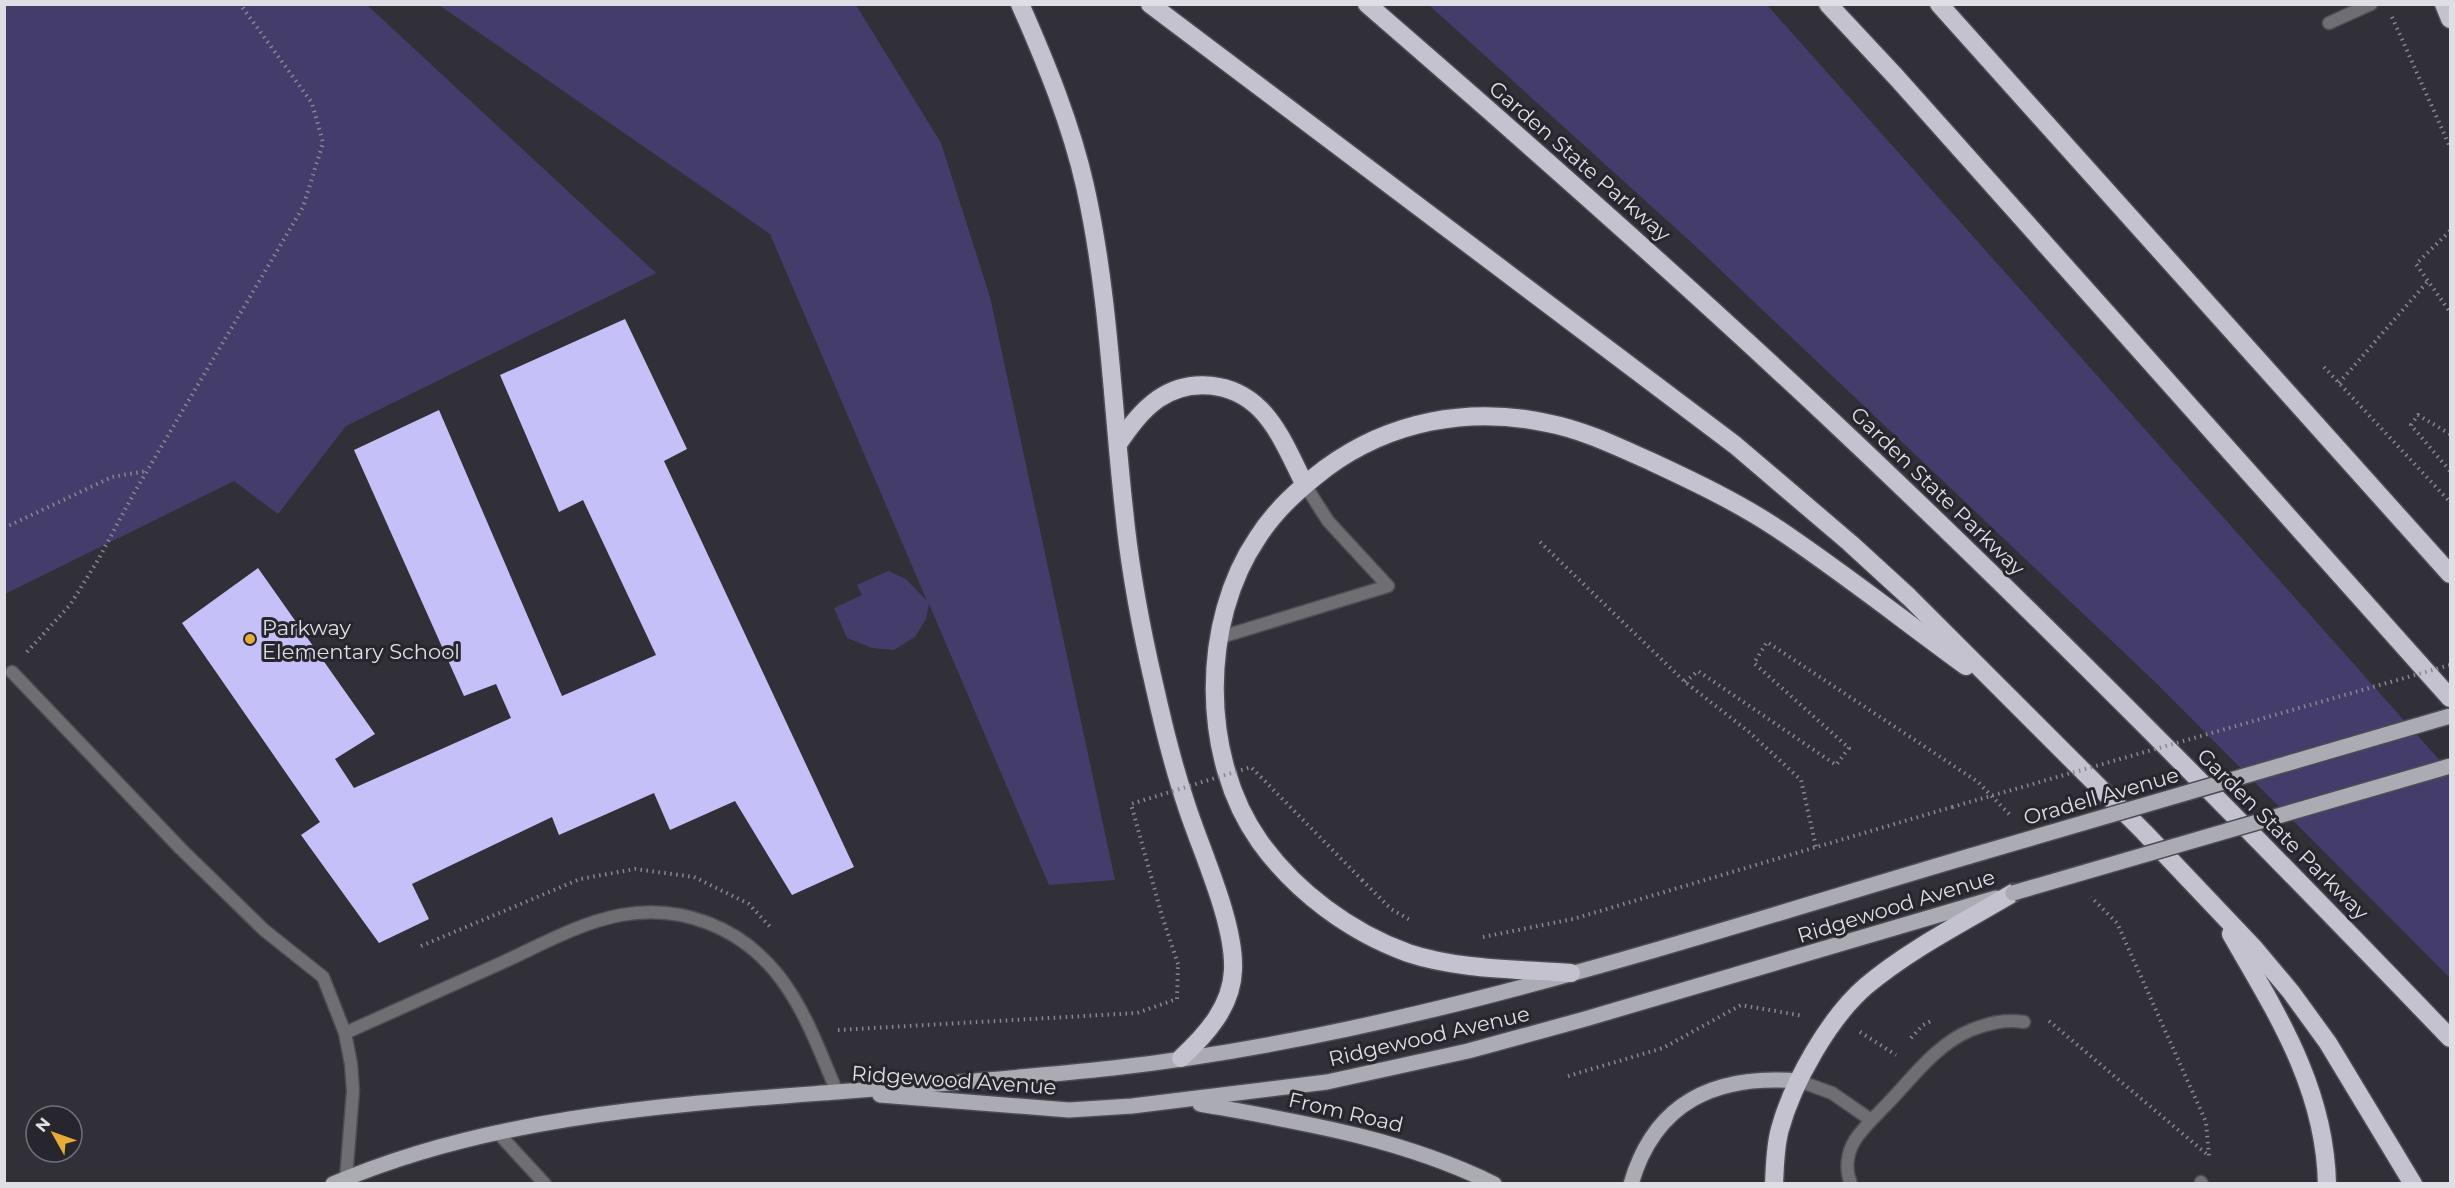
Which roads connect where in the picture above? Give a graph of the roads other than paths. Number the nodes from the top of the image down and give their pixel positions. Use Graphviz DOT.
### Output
graph roads {
  1 [pos="1020,4"];
  2 [pos="1150,4"];
  3 [pos="1367,4"];
  4 [pos="1828,4"];
  5 [pos="1939,4"];
  6 [pos="1948,4"];
  7 [pos="2371,4"];
  8 [pos="2444,4"];
  9 [pos="2451,19"];
  10 [pos="1955,22"];
  11 [pos="2329,23"];
  12 [pos="1118,444"];
  13 [pos="1305,485"];
  14 [pos="2451,574"];
  15 [pos="1218,638"];
  16 [pos="12,672"];
  17 [pos="2451,698"];
  18 [pos="2015,703"];
  19 [pos="2451,716"];
  20 [pos="2451,766"];
  21 [pos="1970,856"];
  22 [pos="2013,893"];
  23 [pos="2214,904"];
  24 [pos="1571,973"];
  25 [pos="2024,1022"];
  26 [pos="345,1034"];
  27 [pos="2451,1038"];
  28 [pos="1181,1058"];
  29 [pos="1798,1081"];
  30 [pos="837,1092"];
  31 [pos="1182,1101"];
  32 [pos="1871,1120"];
  33 [pos="498,1132"];
  34 [pos="339,1181"];
  35 [pos="545,1184"];
  36 [pos="1494,1184"];
  37 [pos="1631,1184"];
  38 [pos="1774,1184"];
  39 [pos="1851,1184"];
  40 [pos="2327,1184"];
  41 [pos="2413,1184"];
  1 -- 12 [label="highway"];
  2 -- 18 [label="highway"];
  3 -- 27 [label="highway, Garden State Parkway"];
  4 -- 17 [label="highway"];
  5 -- 10 [label="highway"];
  6 -- 10 [label="highway"];
  7 -- 11 [label="lane"];
  8 -- 9 [label="highway"];
  10 -- 14 [label="highway"];
  12 -- 13 [label="highway"];
  12 -- 28 [label="highway"];
  13 -- 15 [label="highway"];
  13 -- 15 [label="lane"];
  13 -- 18 [label="highway"];
  15 -- 24 [label="highway"];
  16 -- 26 [label="lane"];
  18 -- 23 [label="highway"];
  19 -- 21 [label="main road, Oradell Avenue, bridge"];
  20 -- 22 [label="main road, bridge"];
  21 -- 24 [label="main road, Ridgewood Avenue"];
  22 -- 29 [label="highway"];
  22 -- 31 [label="main road, Ridgewood Avenue"];
  23 -- 40 [label="highway"];
  23 -- 41 [label="highway"];
  24 -- 28 [label="main road, Ridgewood Avenue"];
  25 -- 32 [label="lane"];
  26 -- 30 [label="lane"];
  26 -- 34 [label="lane"];
  28 -- 30 [label="main road, Ridgewood Avenue"];
  29 -- 32 [label="lane"];
  29 -- 37 [label="main road"];
  29 -- 38 [label="highway"];
  30 -- 31 [label="main road, Ridgewood Avenue"];
  30 -- 33 [label="main road, Ridgewood Avenue"];
  31 -- 36 [label="main road, From Road"];
  32 -- 39 [label="lane"];
  33 -- 34 [label="main road, Ridgewood Avenue"];
  33 -- 35 [label="lane"];
}
